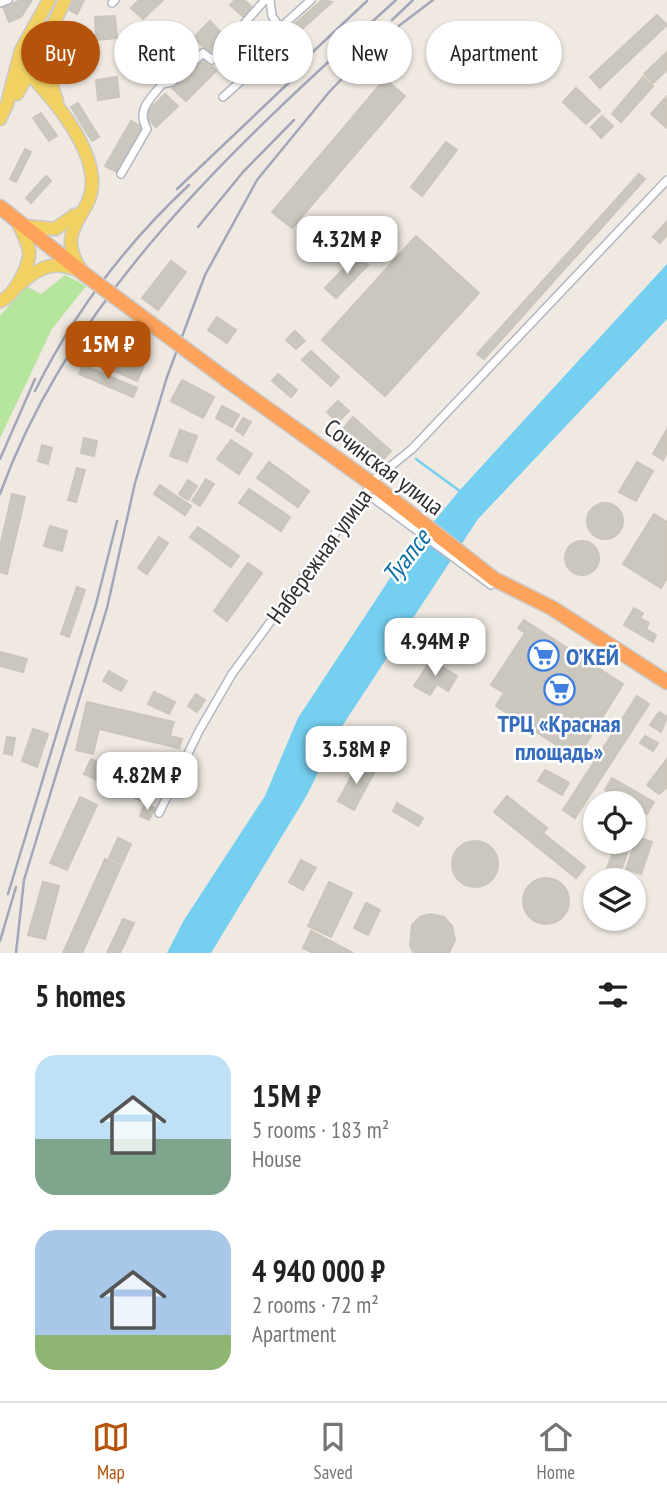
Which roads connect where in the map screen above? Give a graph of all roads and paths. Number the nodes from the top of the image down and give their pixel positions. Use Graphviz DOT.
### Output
graph roads {
  1 [pos="8,0"];
  2 [pos="49,0"];
  3 [pos="65,0"];
  4 [pos="268,0"];
  5 [pos="311,0"];
  6 [pos="0,3"];
  7 [pos="37,21"];
  8 [pos="55,21"];
  9 [pos="275,21"];
  10 [pos="288,21"];
  11 [pos="21,50"];
  12 [pos="21,66"];
  13 [pos="23,84"];
  14 [pos="39,84"];
  15 [pos="52,84"];
  16 [pos="238,84"];
  17 [pos="17,94"];
  18 [pos="223,97"];
  19 [pos="63,112"];
  20 [pos="2,114"];
  21 [pos="121,174"];
  22 [pos="667,180"];
  23 [pos="86,202"];
  24 [pos="0,208"];
  25 [pos="18,223"];
  26 [pos="83,273"];
  27 [pos="6,296"];
  28 [pos="373,489"];
  29 [pos="667,682"];
  30 [pos="159,813"];
  1 -- 6 [label="street"];
  2 -- 7 [label="main road"];
  3 -- 8 [label="main road"];
  4 -- 9 [label="street"];
  4 -- 21 [label="street"];
  5 -- 10 [label="street"];
  11 -- 12 [label="main road"];
  11 -- 20 [label="main road"];
  13 -- 17 [label="main road"];
  14 -- 19 [label="main road"];
  15 -- 19 [label="main road"];
  16 -- 18 [label="street"];
  17 -- 19 [label="main road"];
  17 -- 20 [label="main road"];
  19 -- 23 [label="main road"];
  22 -- 28 [label="street, Набережная улица"];
  23 -- 25 [label="main road"];
  23 -- 26 [label="main road"];
  24 -- 25 [label="highway, Сочинская улица"];
  25 -- 26 [label="highway, Сочинская улица"];
  25 -- 27 [label="main road"];
  26 -- 27 [label="main road"];
  26 -- 28 [label="highway, Сочинская улица, bridge"];
  28 -- 29 [label="highway, Сочинская улица"];
  28 -- 30 [label="street, Набережная улица"];
}
